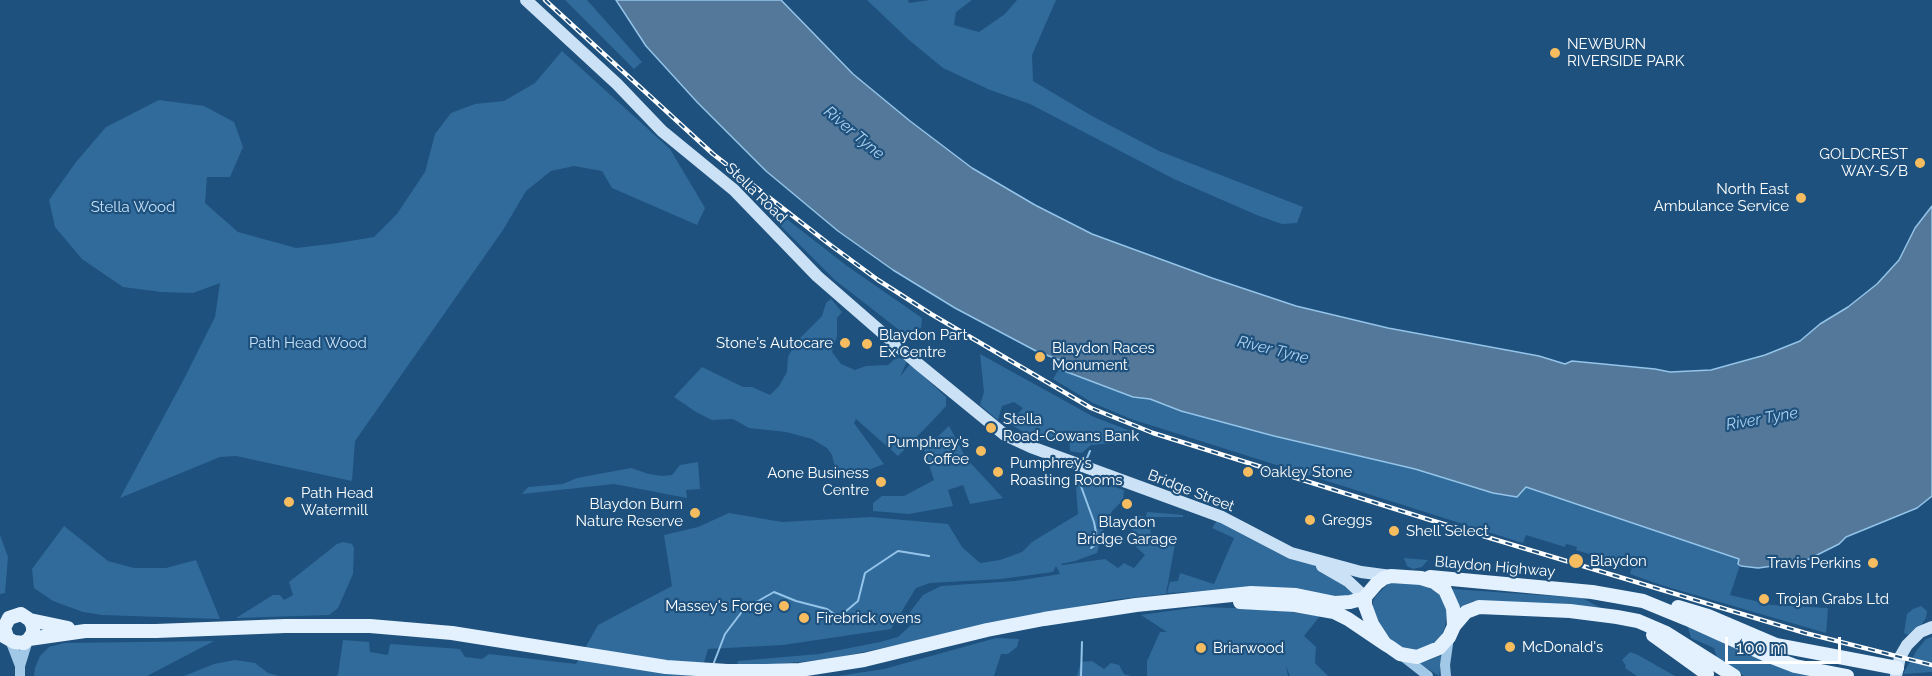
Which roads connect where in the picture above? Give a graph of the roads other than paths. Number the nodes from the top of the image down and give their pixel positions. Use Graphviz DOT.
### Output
graph roads {
  1 [pos="526,0"];
  2 [pos="967,405"];
  3 [pos="1308,558"];
  4 [pos="1391,576"];
  5 [pos="1413,577"];
  6 [pos="1365,597"];
  7 [pos="1202,598"];
  8 [pos="1643,601"];
  9 [pos="4,620"];
  10 [pos="30,620"];
  11 [pos="1932,627"];
  12 [pos="85,631"];
  13 [pos="1451,631"];
  14 [pos="6,637"];
  15 [pos="29,640"];
  16 [pos="1385,644"];
  17 [pos="1400,654"];
  18 [pos="20,671"];
  19 [pos="1712,672"];
  20 [pos="1897,672"];
  21 [pos="1428,676"];
  22 [pos="1446,676"];
  23 [pos="1734,676"];
  24 [pos="1846,676"];
  1 -- 2 [label="main road, Stella Road"];
  2 -- 3 [label="main road, Bridge Street"];
  3 -- 4 [label="main road, Bridge Street"];
  3 -- 6 [label="main road, Bridge Street"];
  4 -- 5 [label="main road"];
  4 -- 6 [label="main road"];
  5 -- 8 [label="main road, Blaydon Highway"];
  5 -- 13 [label="main road"];
  6 -- 7 [label="main road"];
  6 -- 16 [label="main road"];
  7 -- 12 [label="main road"];
  7 -- 16 [label="main road"];
  8 -- 20 [label="main road"];
  8 -- 24 [label="main road, Blaydon Highway"];
  9 -- 10 [label="main road"];
  9 -- 14 [label="main road"];
  10 -- 12 [label="main road"];
  10 -- 15 [label="main road"];
  11 -- 20 [label="main road"];
  12 -- 15 [label="main road"];
  13 -- 17 [label="main road"];
  13 -- 19 [label="main road"];
  13 -- 22 [label="street"];
  14 -- 15 [label="main road"];
  14 -- 18 [label="street"];
  15 -- 18 [label="street"];
  16 -- 17 [label="main road"];
  17 -- 21 [label="street"];
  19 -- 23 [label="main road"];
}
